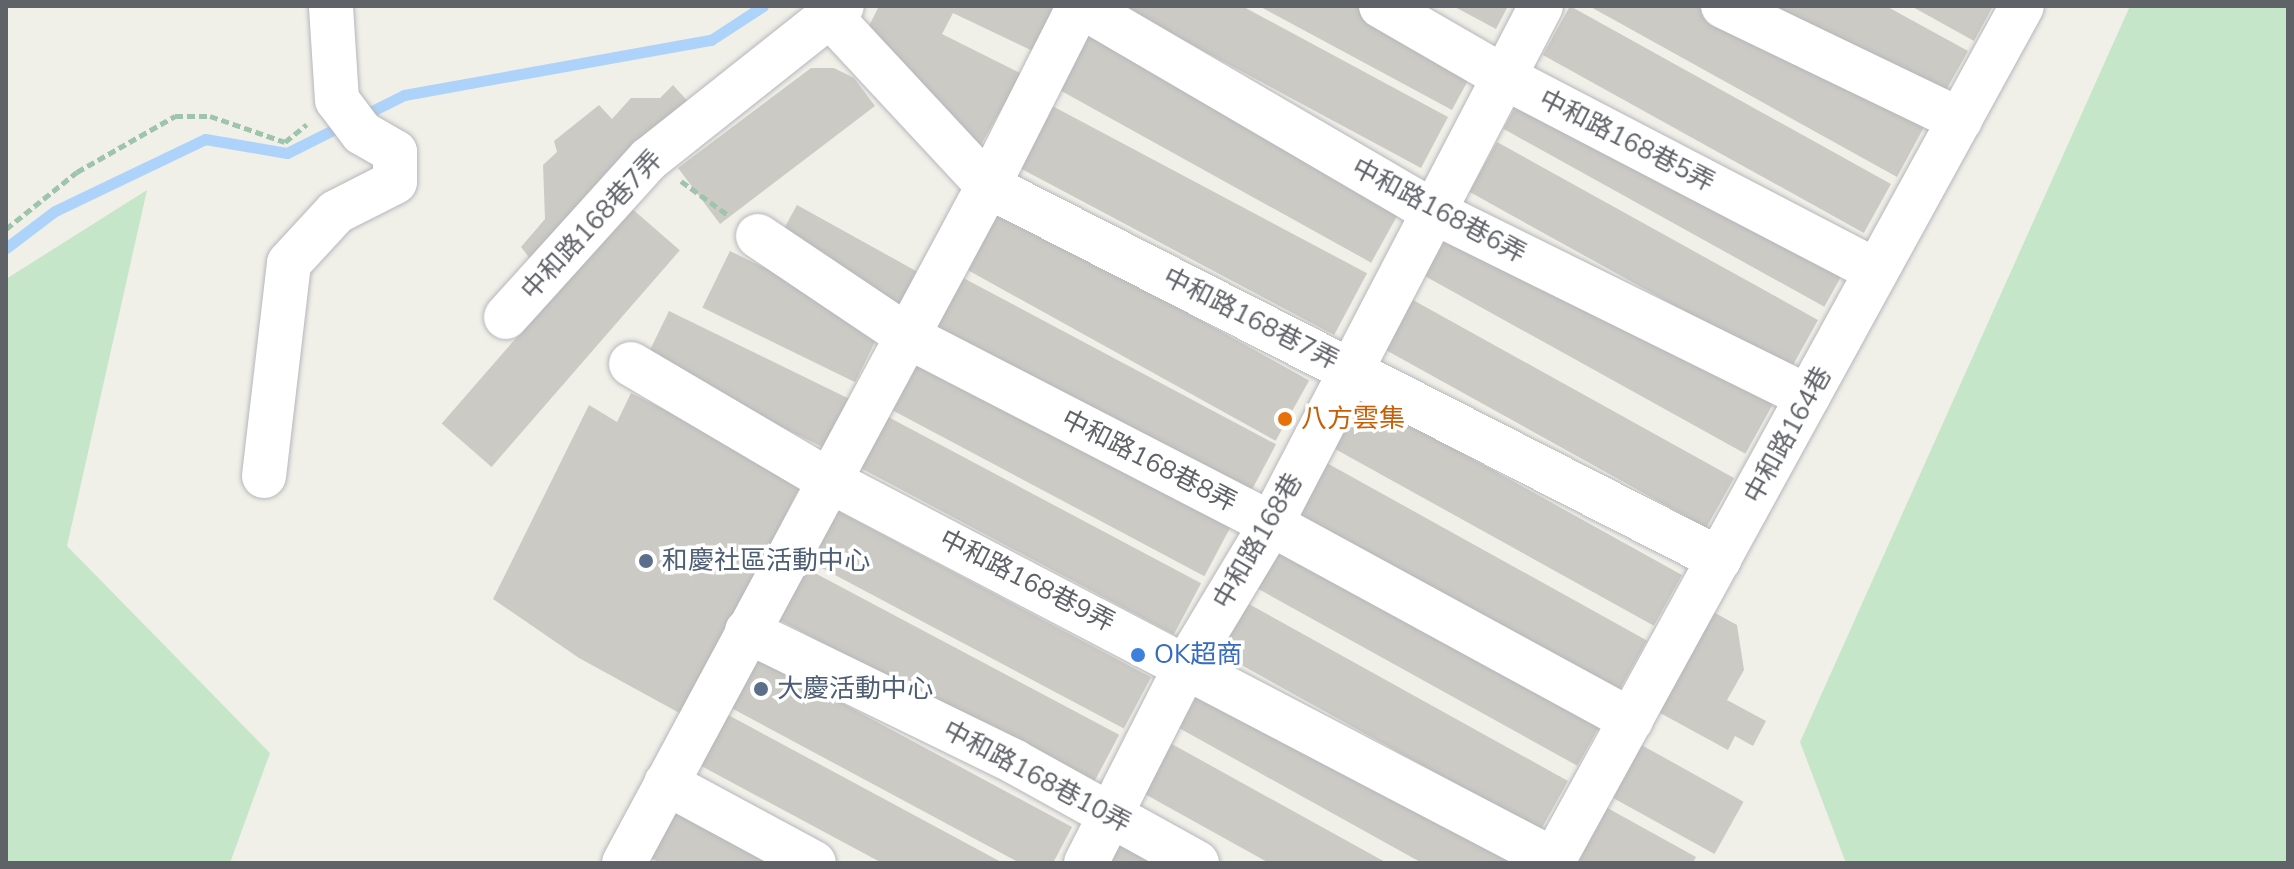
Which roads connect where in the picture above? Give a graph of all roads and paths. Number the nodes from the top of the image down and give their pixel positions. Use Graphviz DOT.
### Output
graph roads {
  1 [pos="331,6"];
  2 [pos="1080,6"];
  3 [pos="1381,6"];
  4 [pos="1541,6"];
  5 [pos="1723,6"];
  6 [pos="2022,6"];
  7 [pos="836,11"];
  8 [pos="1504,77"];
  9 [pos="349,117"];
  10 [pos="1960,120"];
  11 [pos="649,159"];
  12 [pos="988,186"];
  13 [pos="1434,212"];
  14 [pos="6,229"];
  15 [pos="758,236"];
  16 [pos="1877,271"];
  17 [pos="506,317"];
  18 [pos="907,336"];
  19 [pos="631,364"];
  20 [pos="1351,370"];
  21 [pos="1808,397"];
  22 [pos="264,476"];
  23 [pos="828,480"];
  24 [pos="1271,524"];
  25 [pos="1719,559"];
  26 [pos="747,631"];
  27 [pos="1187,664"];
  28 [pos="1631,720"];
  29 [pos="666,783"];
  30 [pos="1111,816"];
  31 [pos="1553,862"];
  32 [pos="624,863"];
  33 [pos="814,863"];
  34 [pos="1086,863"];
  35 [pos="1197,863"];
  1 -- 9 [label="street"];
  2 -- 12 [label="street"];
  2 -- 13 [label="street, 中和路168巷6弄"];
  3 -- 8 [label="street, 中和路168巷5弄"];
  4 -- 8 [label="street, 中和路168巷"];
  5 -- 10 [label="street"];
  6 -- 10 [label="street, 中和路164巷"];
  7 -- 11 [label="street, 中和路168巷7弄"];
  7 -- 12 [label="street, 中和路168巷7弄"];
  8 -- 13 [label="street, 中和路168巷"];
  8 -- 16 [label="street, 中和路168巷5弄"];
  9 -- 14 [label="path"];
  9 -- 22 [label="street"];
  10 -- 16 [label="street, 中和路164巷"];
  11 -- 15 [label="path"];
  11 -- 17 [label="street, 中和路168巷7弄"];
  12 -- 18 [label="street"];
  12 -- 20 [label="street, 中和路168巷7弄"];
  13 -- 20 [label="street, 中和路168巷"];
  13 -- 21 [label="street, 中和路168巷6弄"];
  15 -- 18 [label="street, 中和路168巷8弄"];
  16 -- 21 [label="street, 中和路164巷"];
  18 -- 23 [label="street"];
  18 -- 24 [label="street, 中和路168巷8弄"];
  19 -- 23 [label="street, 中和路168巷9弄"];
  20 -- 24 [label="street, 中和路168巷"];
  20 -- 25 [label="street, 中和路168巷7弄"];
  21 -- 25 [label="street, 中和路164巷"];
  23 -- 26 [label="street"];
  23 -- 27 [label="street, 中和路168巷9弄"];
  24 -- 27 [label="street, 中和路168巷"];
  24 -- 28 [label="street, 中和路168巷8弄"];
  25 -- 28 [label="street, 中和路164巷"];
  26 -- 29 [label="street"];
  26 -- 30 [label="street, 中和路168巷10弄"];
  27 -- 30 [label="street, 中和路168巷"];
  27 -- 31 [label="street, 中和路168巷9弄"];
  28 -- 31 [label="street, 中和路164巷"];
  29 -- 32 [label="street"];
  29 -- 33 [label="street"];
  30 -- 34 [label="street, 中和路168巷"];
  30 -- 35 [label="street, 中和路168巷10弄"];
}
